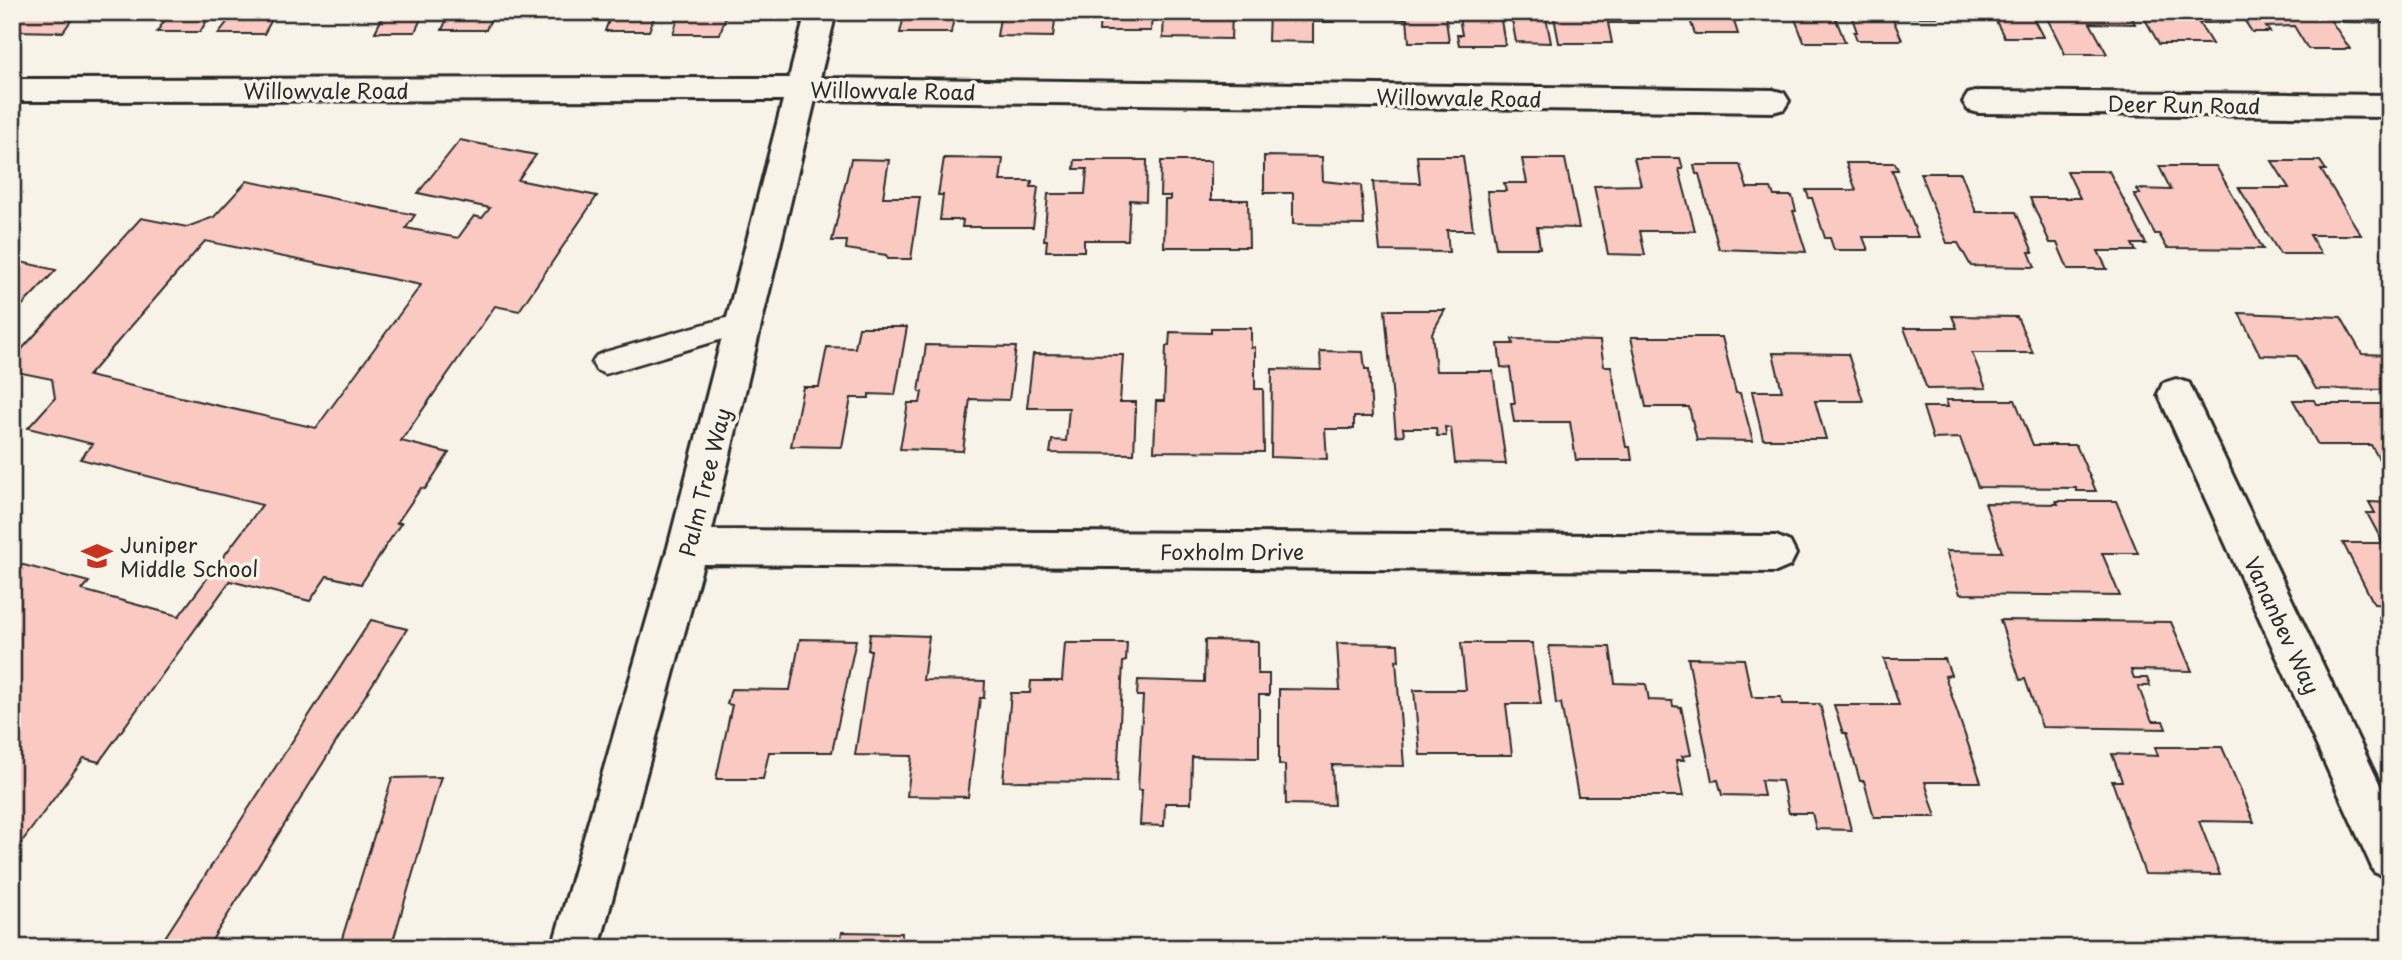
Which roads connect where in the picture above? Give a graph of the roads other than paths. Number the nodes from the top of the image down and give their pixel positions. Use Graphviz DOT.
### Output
graph roads {
  1 [pos="821,12"];
  2 [pos="803,89"];
  3 [pos="12,90"];
  4 [pos="1773,101"];
  5 [pos="1979,102"];
  6 [pos="2390,106"];
  7 [pos="744,323"];
  8 [pos="605,363"];
  9 [pos="2176,394"];
  10 [pos="688,547"];
  11 [pos="1776,554"];
  12 [pos="2390,856"];
  13 [pos="575,948"];
  1 -- 2 [label="street, Palm Tree Way"];
  2 -- 3 [label="street, Willowvale Road"];
  2 -- 4 [label="street, Willowvale Road"];
  2 -- 7 [label="street, Palm Tree Way"];
  5 -- 6 [label="street, Deer Run Road"];
  7 -- 8 [label="lane"];
  7 -- 10 [label="street, Palm Tree Way"];
  9 -- 12 [label="street, Vananbev Way"];
  10 -- 11 [label="street, Foxholm Drive"];
  10 -- 13 [label="street, Palm Tree Way"];
}
